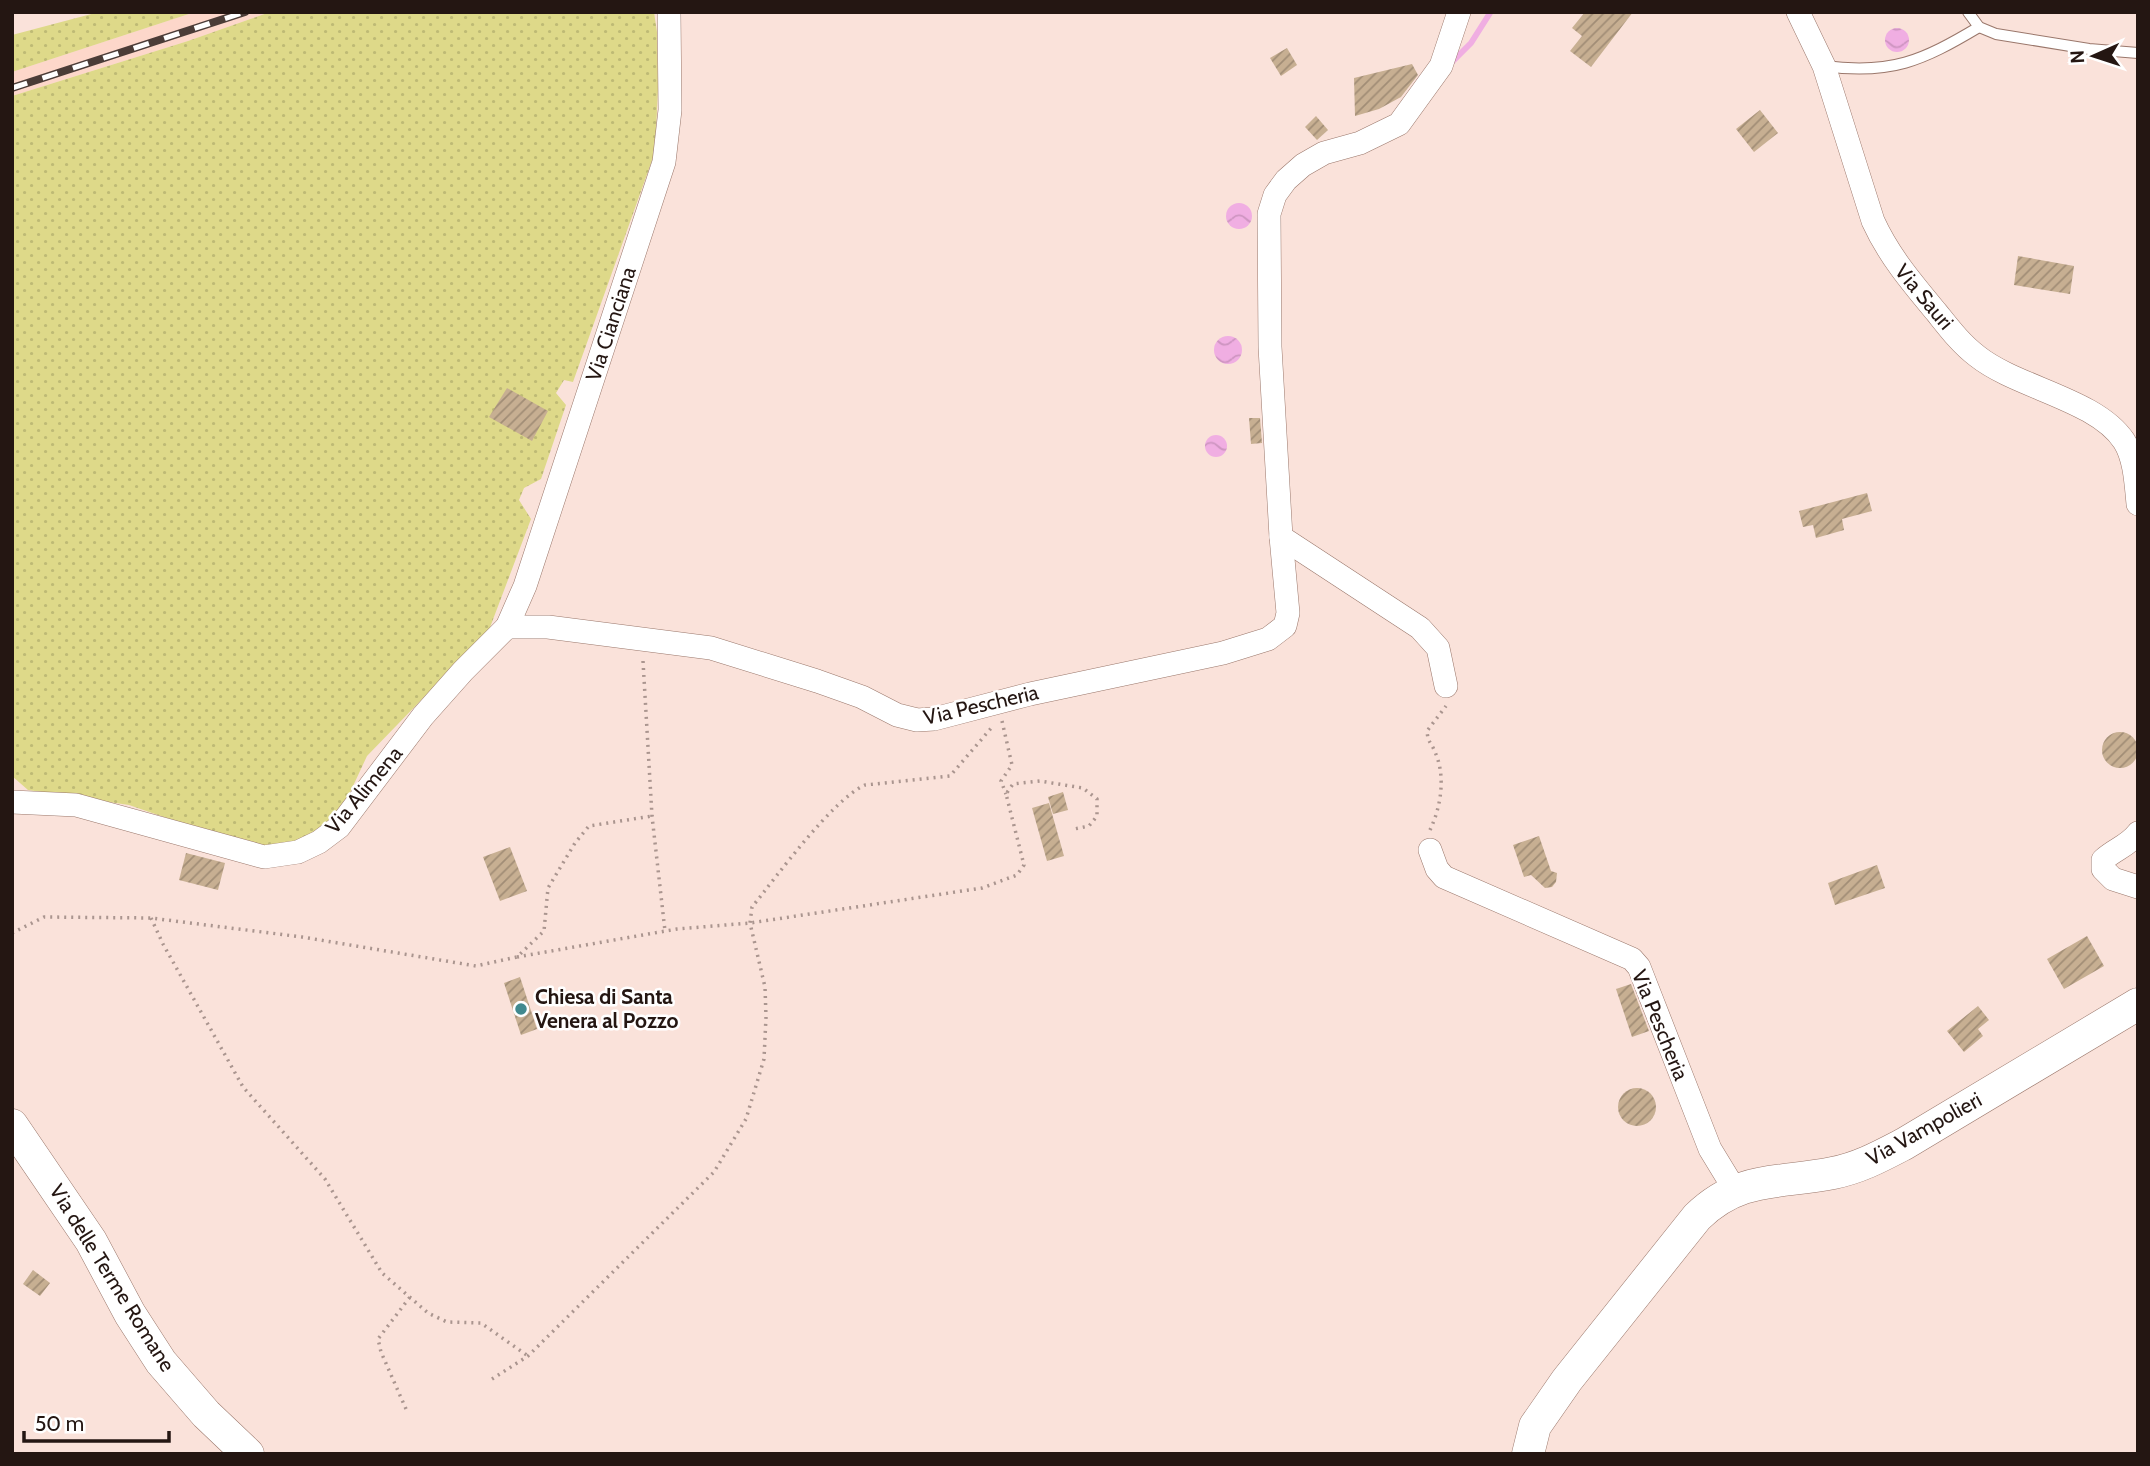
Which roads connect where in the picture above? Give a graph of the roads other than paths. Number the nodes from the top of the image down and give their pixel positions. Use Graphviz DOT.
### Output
graph roads {
  1 [pos="669,12"];
  2 [pos="1459,12"];
  3 [pos="1798,12"];
  4 [pos="1968,12"];
  5 [pos="1979,27"];
  6 [pos="2138,52"];
  7 [pos="1824,66"];
  8 [pos="2138,504"];
  9 [pos="1281,537"];
  10 [pos="507,626"];
  11 [pos="1446,686"];
  12 [pos="12,802"];
  13 [pos="2138,833"];
  14 [pos="1430,850"];
  15 [pos="2138,887"];
  16 [pos="2138,1004"];
  17 [pos="12,1125"];
  18 [pos="1735,1190"];
  19 [pos="248,1454"];
  20 [pos="1528,1454"];
  1 -- 10 [label="street, Via Cianciana"];
  2 -- 9 [label="street, Via Pescheria"];
  3 -- 7 [label="street, Via Sauri"];
  4 -- 5 [label="lane"];
  5 -- 6 [label="lane"];
  5 -- 7 [label="lane"];
  7 -- 8 [label="street, Via Sauri"];
  9 -- 10 [label="street, Via Pescheria"];
  9 -- 11 [label="street"];
  10 -- 12 [label="street, Via Alimena"];
  13 -- 15 [label="street"];
  14 -- 18 [label="street, Via Pescheria"];
  16 -- 18 [label="street, Via Vampolieri"];
  17 -- 19 [label="street, Via delle Terme Romane"];
  18 -- 20 [label="street, Via Vampolieri"];
}
